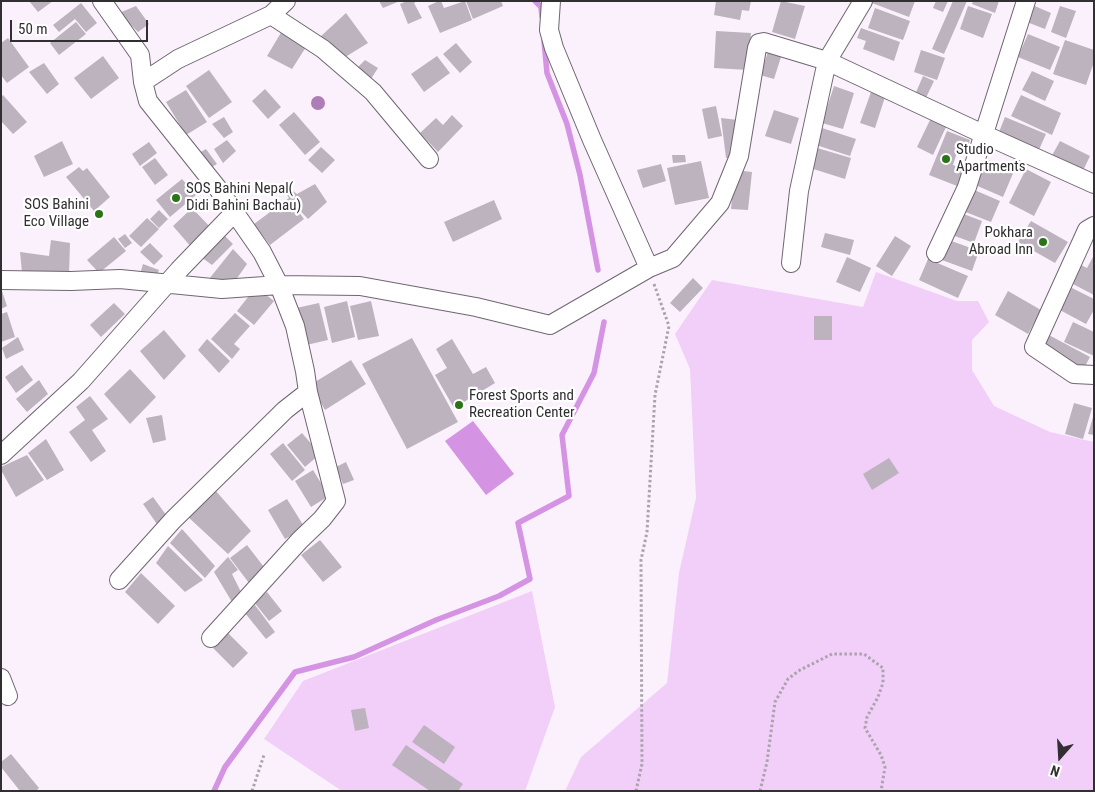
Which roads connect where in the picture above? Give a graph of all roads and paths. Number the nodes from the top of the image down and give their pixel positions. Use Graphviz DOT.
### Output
graph roads {
  1 [pos="102,1"];
  2 [pos="286,1"];
  3 [pos="551,1"];
  4 [pos="863,1"];
  5 [pos="1026,1"];
  6 [pos="271,15"];
  7 [pos="827,61"];
  8 [pos="143,82"];
  9 [pos="983,134"];
  10 [pos="428,159"];
  11 [pos="1094,184"];
  12 [pos="234,213"];
  13 [pos="1094,226"];
  14 [pos="936,253"];
  15 [pos="791,263"];
  16 [pos="649,268"];
  17 [pos="1,280"];
  18 [pos="168,284"];
  19 [pos="278,284"];
  20 [pos="1094,376"];
  21 [pos="308,392"];
  22 [pos="1,455"];
  23 [pos="119,580"];
  24 [pos="211,638"];
  25 [pos="1,678"];
  26 [pos="8,696"];
  27 [pos="264,755"];
  28 [pos="252,791"];
  29 [pos="636,791"];
  30 [pos="760,791"];
  31 [pos="881,791"];
  1 -- 8 [label="street"];
  2 -- 6 [label="street"];
  3 -- 16 [label="street"];
  4 -- 7 [label="street"];
  5 -- 9 [label="street"];
  6 -- 8 [label="street"];
  6 -- 10 [label="street"];
  7 -- 9 [label="street"];
  7 -- 15 [label="street"];
  7 -- 16 [label="street"];
  8 -- 12 [label="street"];
  9 -- 11 [label="street"];
  9 -- 14 [label="street"];
  12 -- 18 [label="street"];
  12 -- 19 [label="street"];
  13 -- 20 [label="street"];
  16 -- 19 [label="street"];
  16 -- 29 [label="path"];
  17 -- 18 [label="street"];
  18 -- 19 [label="street"];
  18 -- 22 [label="street"];
  19 -- 21 [label="street"];
  21 -- 23 [label="street"];
  21 -- 24 [label="street"];
  25 -- 26 [label="street"];
  27 -- 28 [label="path"];
  30 -- 31 [label="path"];
}
